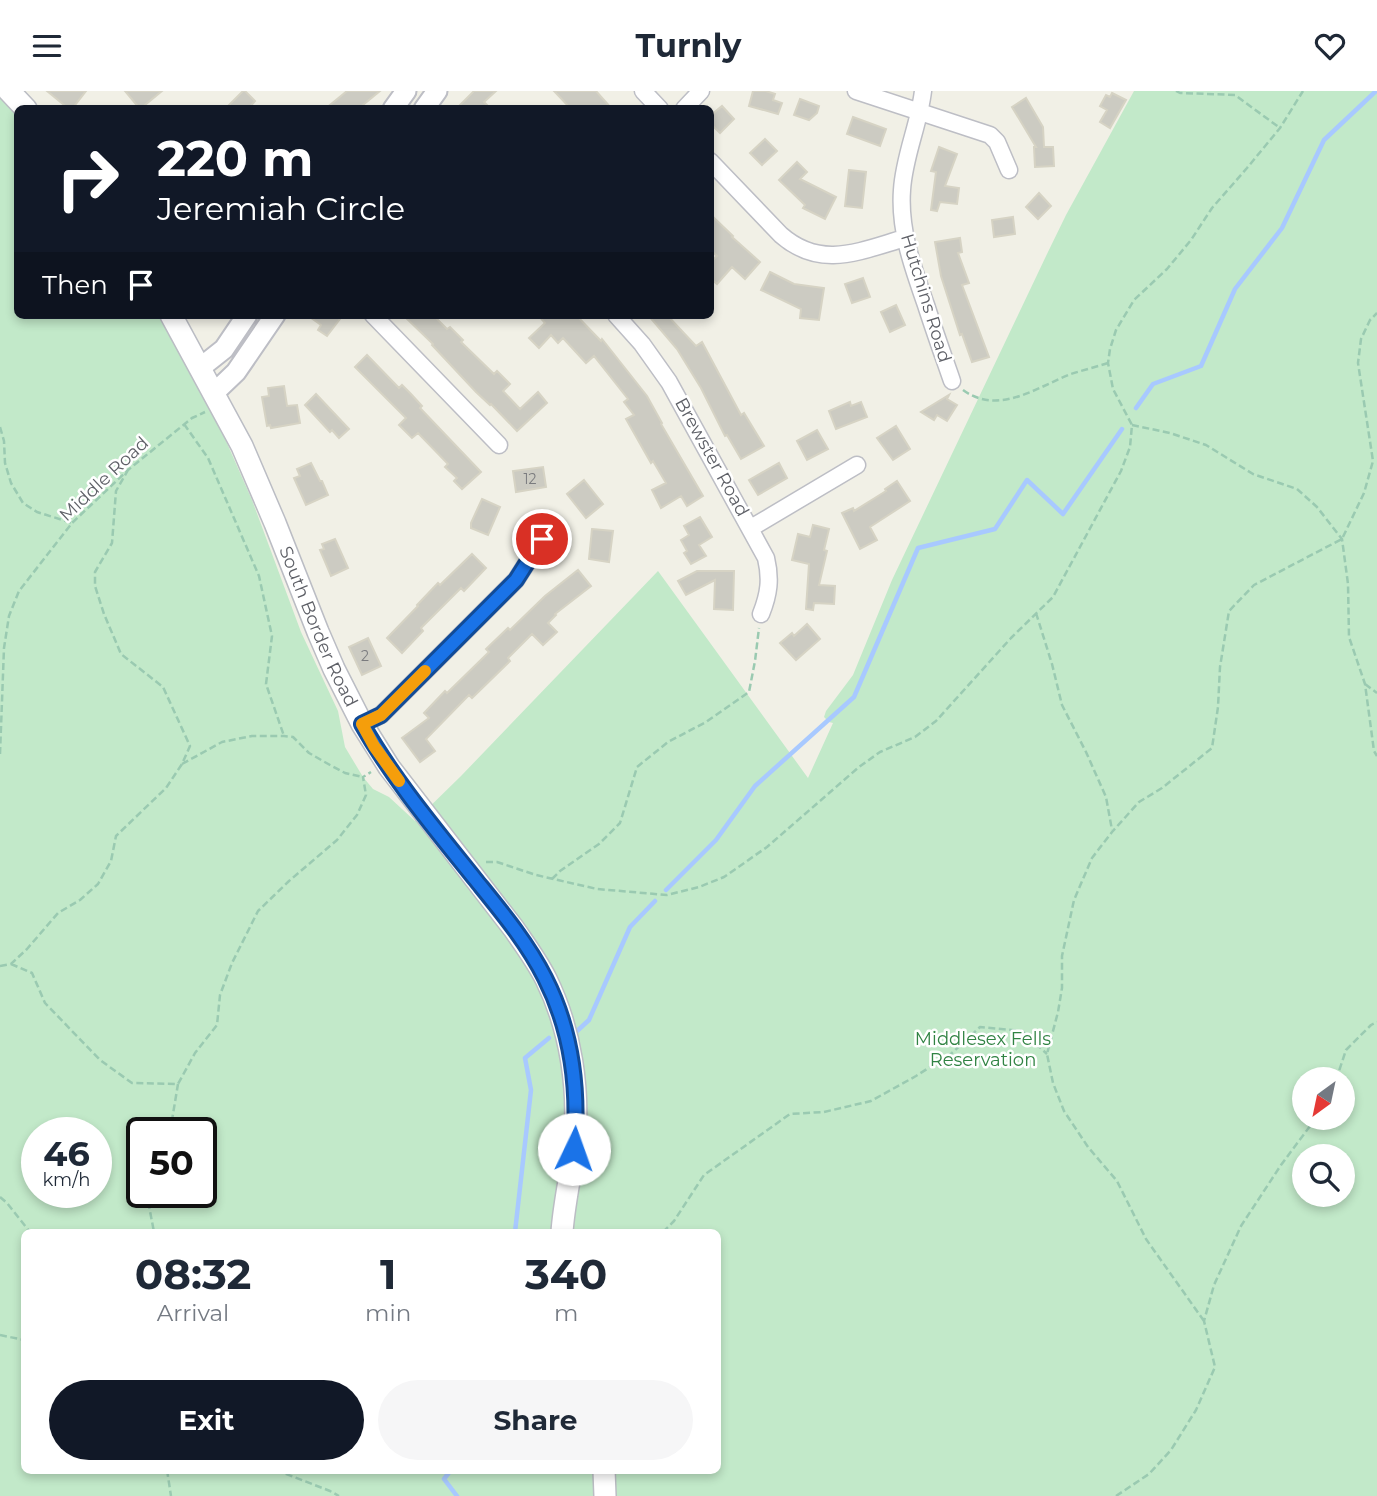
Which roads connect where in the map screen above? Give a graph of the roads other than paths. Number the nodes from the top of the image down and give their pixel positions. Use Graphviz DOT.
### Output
graph roads {
  1 [pos="9,91"];
  2 [pos="643,91"];
  3 [pos="701,91"];
  4 [pos="856,91"];
  5 [pos="923,91"];
  6 [pos="22,105"];
  7 [pos="656,105"];
  8 [pos="688,105"];
  9 [pos="919,112"];
  10 [pos="714,165"];
  11 [pos="1009,170"];
  12 [pos="905,238"];
  13 [pos="173,319"];
  14 [pos="244,319"];
  15 [pos="272,319"];
  16 [pos="377,319"];
  17 [pos="620,319"];
  18 [pos="200,368"];
  19 [pos="952,381"];
  20 [pos="217,399"];
  21 [pos="499,446"];
  22 [pos="857,465"];
  23 [pos="751,528"];
  24 [pos="542,539"];
  25 [pos="761,614"];
  26 [pos="362,724"];
  27 [pos="562,1229"];
  28 [pos="604,1474"];
  29 [pos="605,1496"];
  1 -- 6 [label="main road"];
  2 -- 7 [label="street"];
  3 -- 8 [label="street"];
  4 -- 9 [label="street"];
  5 -- 9 [label="street, Hutchins Road"];
  9 -- 11 [label="street"];
  9 -- 12 [label="street, Hutchins Road"];
  10 -- 12 [label="street"];
  12 -- 19 [label="street, Hutchins Road"];
  13 -- 18 [label="main road, South Border Road"];
  14 -- 18 [label="street"];
  15 -- 20 [label="street"];
  16 -- 21 [label="street"];
  17 -- 23 [label="street, Brewster Road"];
  18 -- 20 [label="main road, South Border Road"];
  20 -- 26 [label="main road, South Border Road"];
  22 -- 23 [label="street"];
  23 -- 25 [label="street, Brewster Road"];
  24 -- 26 [label="street"];
  26 -- 27 [label="main road, South Border Road"];
  28 -- 29 [label="main road"];
}
